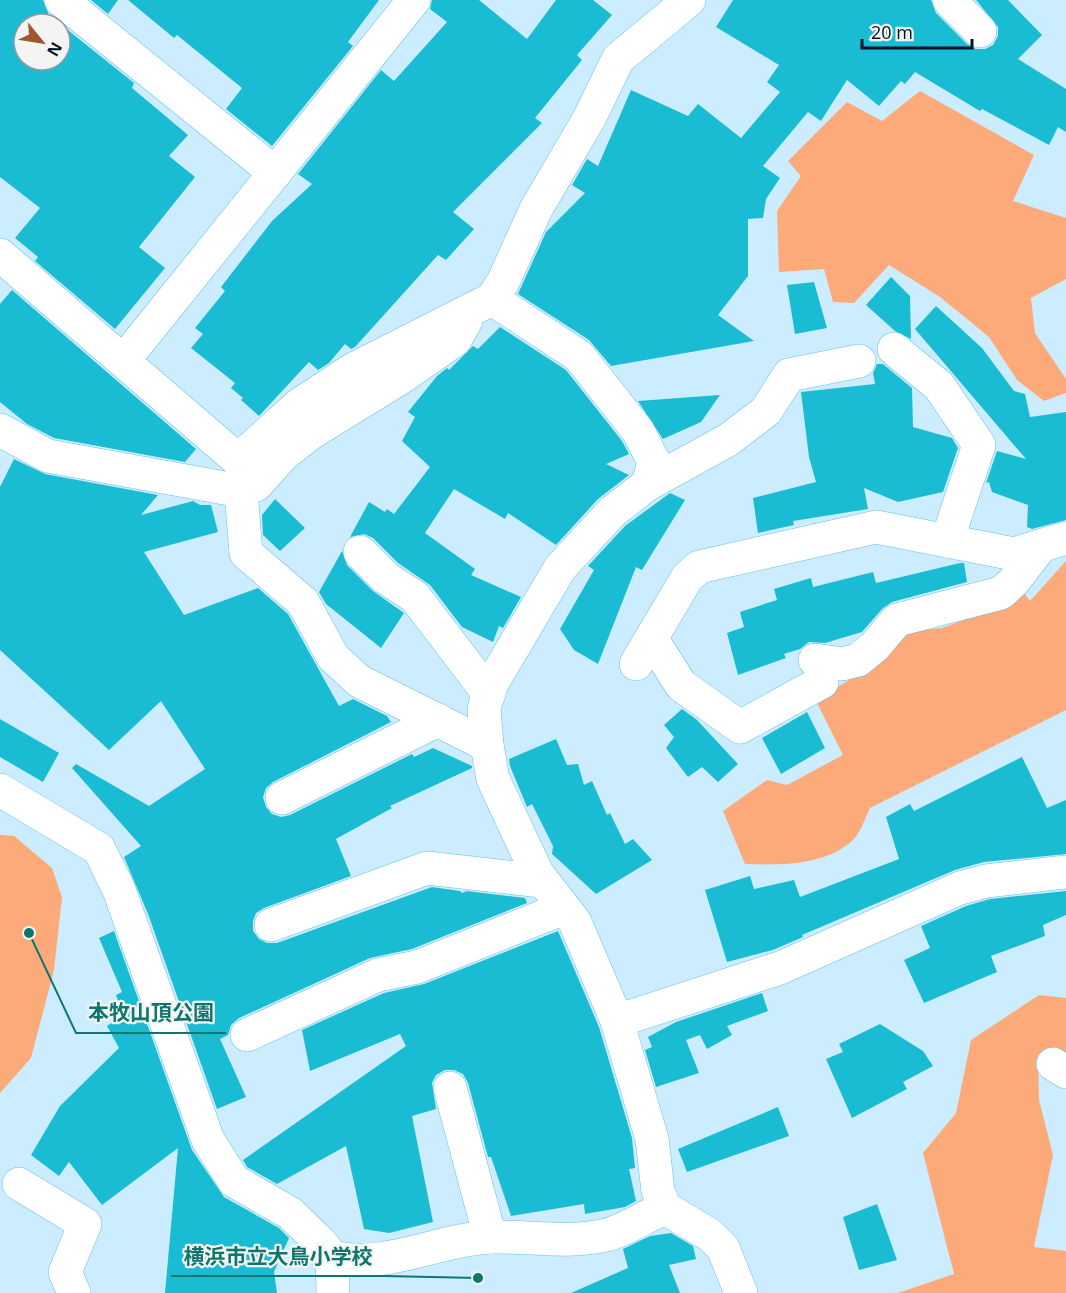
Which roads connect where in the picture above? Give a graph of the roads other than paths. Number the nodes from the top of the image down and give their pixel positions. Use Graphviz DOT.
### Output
graph roads {
  1 [pos="60,0"];
  2 [pos="689,0"];
  3 [pos="949,0"];
  4 [pos="404,4"];
  5 [pos="980,31"];
  6 [pos="275,172"];
  7 [pos="0,255"];
  8 [pos="482,303"];
  9 [pos="894,349"];
  10 [pos="124,360"];
  11 [pos="859,361"];
  12 [pos="0,430"];
  13 [pos="648,484"];
  14 [pos="241,491"];
  15 [pos="947,541"];
  16 [pos="1054,542"];
  17 [pos="360,552"];
  18 [pos="489,694"];
  19 [pos="438,720"];
  20 [pos="487,745"];
  21 [pos="0,790"];
  22 [pos="282,798"];
  23 [pos="1066,872"];
  24 [pos="542,880"];
  25 [pos="564,908"];
  26 [pos="271,925"];
  27 [pos="617,1021"];
  28 [pos="247,1035"];
  29 [pos="450,1088"];
  30 [pos="19,1184"];
  31 [pos="665,1208"];
  32 [pos="490,1237"];
  33 [pos="332,1257"];
  34 [pos="74,1293"];
  35 [pos="333,1293"];
  36 [pos="741,1293"];
  1 -- 6 [label="street"];
  2 -- 8 [label="street"];
  3 -- 5 [label="street"];
  4 -- 6 [label="street"];
  6 -- 10 [label="street"];
  7 -- 10 [label="street"];
  8 -- 10 [label="street"];
  8 -- 13 [label="street"];
  8 -- 14 [label="street"];
  9 -- 15 [label="street"];
  11 -- 13 [label="street"];
  12 -- 14 [label="street"];
  13 -- 18 [label="street"];
  14 -- 19 [label="street"];
  15 -- 16 [label="street"];
  15 -- 16 [label="street"];
  17 -- 18 [label="street"];
  18 -- 20 [label="street"];
  19 -- 20 [label="street"];
  19 -- 22 [label="street"];
  20 -- 24 [label="street"];
  21 -- 33 [label="street"];
  23 -- 27 [label="street"];
  24 -- 25 [label="street"];
  24 -- 26 [label="street"];
  25 -- 27 [label="street"];
  25 -- 28 [label="street"];
  27 -- 31 [label="street"];
  29 -- 32 [label="street"];
  30 -- 34 [label="street"];
  31 -- 32 [label="street"];
  31 -- 36 [label="street"];
  32 -- 33 [label="street"];
  33 -- 35 [label="street"];
}
